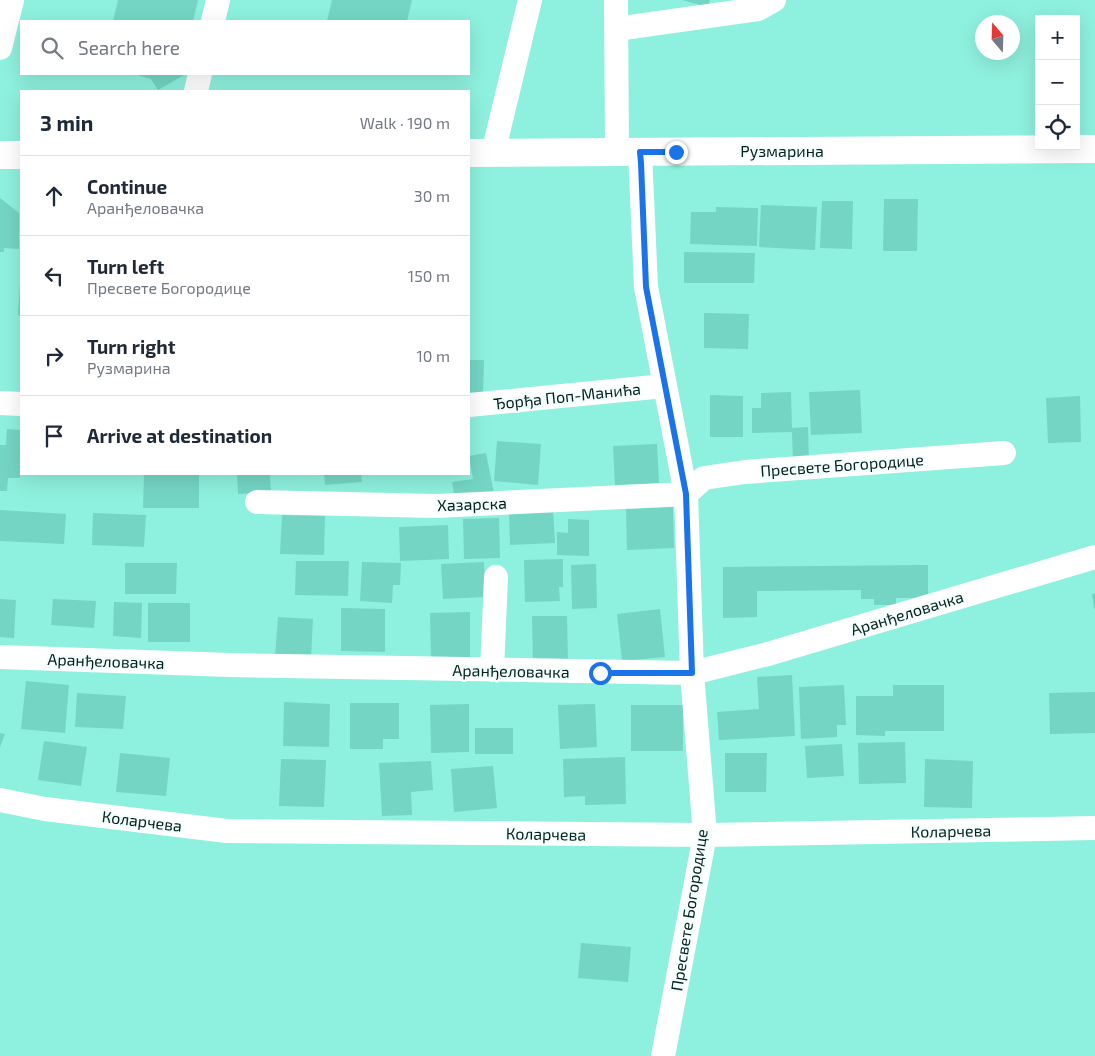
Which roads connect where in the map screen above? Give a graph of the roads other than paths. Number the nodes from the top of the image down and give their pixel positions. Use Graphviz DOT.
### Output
graph roads {
  1 [pos="12,0"];
  2 [pos="218,0"];
  3 [pos="530,0"];
  4 [pos="616,0"];
  5 [pos="774,0"];
  6 [pos="213,20"];
  7 [pos="616,30"];
  8 [pos="0,48"];
  9 [pos="200,75"];
  10 [pos="196,90"];
  11 [pos="1095,149"];
  12 [pos="629,152"];
  13 [pos="481,153"];
  14 [pos="0,155"];
  15 [pos="20,155"];
  16 [pos="664,386"];
  17 [pos="0,402"];
  18 [pos="20,404"];
  19 [pos="470,406"];
  20 [pos="1004,453"];
  21 [pos="686,494"];
  22 [pos="257,502"];
  23 [pos="1095,557"];
  24 [pos="496,577"];
  25 [pos="0,657"];
  26 [pos="492,670"];
  27 [pos="692,673"];
  28 [pos="0,800"];
  29 [pos="1095,828"];
  30 [pos="705,836"];
  31 [pos="663,1056"];
  1 -- 8 [label="street"];
  2 -- 6 [label="street"];
  3 -- 13 [label="street"];
  4 -- 7 [label="street, Пресвете Богородице"];
  5 -- 7 [label="street"];
  7 -- 12 [label="street, Пресвете Богородице"];
  9 -- 10 [label="street"];
  11 -- 12 [label="main road, Рузмарина"];
  12 -- 13 [label="main road, Рузмарина"];
  12 -- 16 [label="street, Пресвете Богородице"];
  14 -- 15 [label="main road"];
  16 -- 19 [label="street, Ђорђа Поп-Манића"];
  16 -- 21 [label="street, Пресвете Богородице"];
  17 -- 18 [label="street"];
  20 -- 21 [label="street, Пресвете Богородице"];
  21 -- 22 [label="street, Хазарска"];
  21 -- 27 [label="street, Пресвете Богородице"];
  23 -- 27 [label="street, Аранђеловачка"];
  24 -- 26 [label="street"];
  25 -- 26 [label="street, Аранђеловачка"];
  26 -- 27 [label="street, Аранђеловачка"];
  27 -- 30 [label="street, Пресвете Богородице"];
  28 -- 30 [label="street, Коларчева"];
  29 -- 30 [label="street, Коларчева"];
  30 -- 31 [label="street, Пресвете Богородице"];
}
